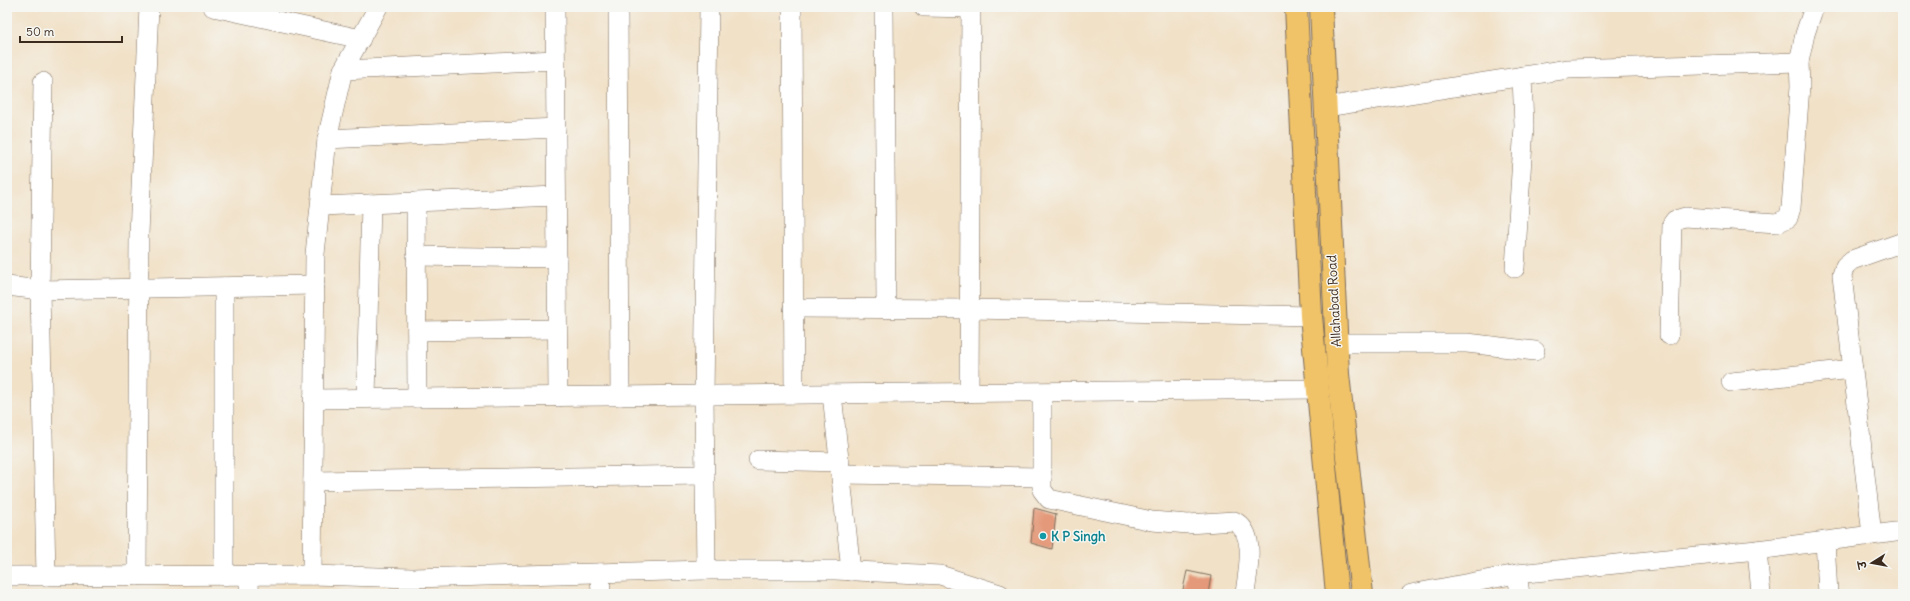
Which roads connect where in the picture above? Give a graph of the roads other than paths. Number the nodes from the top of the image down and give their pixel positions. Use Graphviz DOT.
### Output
graph roads {
  1 [pos="149,7"];
  2 [pos="213,7"];
  3 [pos="378,7"];
  4 [pos="555,7"];
  5 [pos="618,7"];
  6 [pos="709,7"];
  7 [pos="792,7"];
  8 [pos="884,7"];
  9 [pos="924,7"];
  10 [pos="1296,7"];
  11 [pos="1321,7"];
  12 [pos="1814,7"];
  13 [pos="971,8"];
  14 [pos="361,39"];
  15 [pos="555,60"];
  16 [pos="1799,62"];
  17 [pos="343,70"];
  18 [pos="1522,76"];
  19 [pos="43,82"];
  20 [pos="1326,107"];
  21 [pos="556,128"];
  22 [pos="327,139"];
  23 [pos="556,196"];
  24 [pos="416,202"];
  25 [pos="371,204"];
  26 [pos="321,206"];
  27 [pos="1903,242"];
  28 [pos="416,256"];
  29 [pos="557,258"];
  30 [pos="1515,268"];
  31 [pos="314,285"];
  32 [pos="7,286"];
  33 [pos="224,287"];
  34 [pos="139,288"];
  35 [pos="40,290"];
  36 [pos="792,308"];
  37 [pos="886,309"];
  38 [pos="970,309"];
  39 [pos="1311,316"];
  40 [pos="558,329"];
  41 [pos="417,331"];
  42 [pos="1669,335"];
  43 [pos="1336,343"];
  44 [pos="1535,351"];
  45 [pos="1853,369"];
  46 [pos="1732,382"];
  47 [pos="1318,389"];
  48 [pos="1042,392"];
  49 [pos="969,393"];
  50 [pos="794,394"];
  51 [pos="832,394"];
  52 [pos="620,396"];
  53 [pos="704,396"];
  54 [pos="558,397"];
  55 [pos="366,398"];
  56 [pos="417,398"];
  57 [pos="313,399"];
  58 [pos="758,460"];
  59 [pos="841,468"];
  60 [pos="705,475"];
  61 [pos="1042,477"];
  62 [pos="312,482"];
  63 [pos="1872,535"];
  64 [pos="1903,536"];
  65 [pos="1825,541"];
  66 [pos="1757,550"];
  67 [pos="706,570"];
  68 [pos="851,571"];
  69 [pos="600,573"];
  70 [pos="1517,574"];
  71 [pos="312,575"];
  72 [pos="8,576"];
  73 [pos="46,576"];
  74 [pos="137,576"];
  75 [pos="224,576"];
  76 [pos="249,585"];
  77 [pos="411,586"];
  78 [pos="958,588"];
  79 [pos="601,594"];
  80 [pos="1000,594"];
  81 [pos="1245,594"];
  82 [pos="1337,594"];
  83 [pos="1362,594"];
  84 [pos="1411,594"];
  85 [pos="1520,594"];
  86 [pos="1761,594"];
  87 [pos="1828,594"];
  1 -- 34 [label="street"];
  2 -- 14 [label="street"];
  3 -- 14 [label="street"];
  4 -- 15 [label="street"];
  5 -- 52 [label="street"];
  6 -- 53 [label="street"];
  7 -- 36 [label="street"];
  8 -- 37 [label="street"];
  9 -- 13 [label="street"];
  10 -- 39 [label="main road"];
  11 -- 20 [label="main road, Allahabad Road"];
  12 -- 16 [label="street"];
  13 -- 38 [label="street"];
  14 -- 17 [label="street"];
  15 -- 17 [label="street"];
  15 -- 21 [label="street"];
  16 -- 18 [label="street"];
  16 -- 42 [label="street"];
  17 -- 22 [label="street"];
  18 -- 20 [label="street"];
  18 -- 30 [label="street"];
  19 -- 35 [label="street"];
  20 -- 43 [label="main road, Allahabad Road"];
  21 -- 22 [label="street"];
  21 -- 23 [label="street"];
  22 -- 26 [label="street"];
  23 -- 24 [label="street"];
  23 -- 29 [label="street"];
  24 -- 25 [label="street"];
  24 -- 28 [label="street"];
  25 -- 26 [label="street"];
  25 -- 55 [label="street"];
  26 -- 31 [label="street"];
  27 -- 45 [label="street"];
  28 -- 29 [label="street"];
  28 -- 41 [label="street"];
  29 -- 40 [label="street"];
  31 -- 33 [label="street"];
  31 -- 57 [label="street"];
  32 -- 35 [label="street"];
  33 -- 34 [label="street"];
  33 -- 75 [label="street"];
  34 -- 35 [label="street"];
  34 -- 74 [label="street"];
  35 -- 73 [label="street"];
  36 -- 37 [label="street"];
  36 -- 50 [label="street"];
  37 -- 38 [label="street"];
  38 -- 39 [label="street"];
  38 -- 49 [label="street"];
  39 -- 47 [label="main road"];
  40 -- 41 [label="street"];
  40 -- 54 [label="street"];
  41 -- 56 [label="street"];
  43 -- 44 [label="street"];
  43 -- 83 [label="main road, Allahabad Road"];
  45 -- 46 [label="street"];
  45 -- 63 [label="street"];
  47 -- 48 [label="street"];
  47 -- 82 [label="main road"];
  48 -- 49 [label="street"];
  48 -- 61 [label="street"];
  49 -- 51 [label="street"];
  50 -- 51 [label="street"];
  50 -- 53 [label="street"];
  51 -- 59 [label="street"];
  52 -- 53 [label="street"];
  52 -- 54 [label="street"];
  53 -- 60 [label="street"];
  54 -- 56 [label="street"];
  55 -- 56 [label="street"];
  55 -- 57 [label="street"];
  57 -- 62 [label="street"];
  58 -- 59 [label="street"];
  59 -- 61 [label="street"];
  59 -- 68 [label="street"];
  60 -- 62 [label="street"];
  60 -- 67 [label="street"];
  61 -- 81 [label="street"];
  62 -- 71 [label="street"];
  63 -- 64 [label="street"];
  63 -- 65 [label="street"];
  65 -- 66 [label="street"];
  65 -- 87 [label="street"];
  66 -- 70 [label="street"];
  66 -- 86 [label="street"];
  67 -- 68 [label="street"];
  67 -- 69 [label="street"];
  68 -- 78 [label="street"];
  69 -- 77 [label="street"];
  69 -- 79 [label="street"];
  70 -- 84 [label="street"];
  70 -- 85 [label="street"];
  71 -- 76 [label="street"];
  71 -- 77 [label="street"];
  72 -- 73 [label="street"];
  73 -- 74 [label="street"];
  74 -- 75 [label="street"];
  75 -- 76 [label="street"];
  78 -- 80 [label="street"];
}
